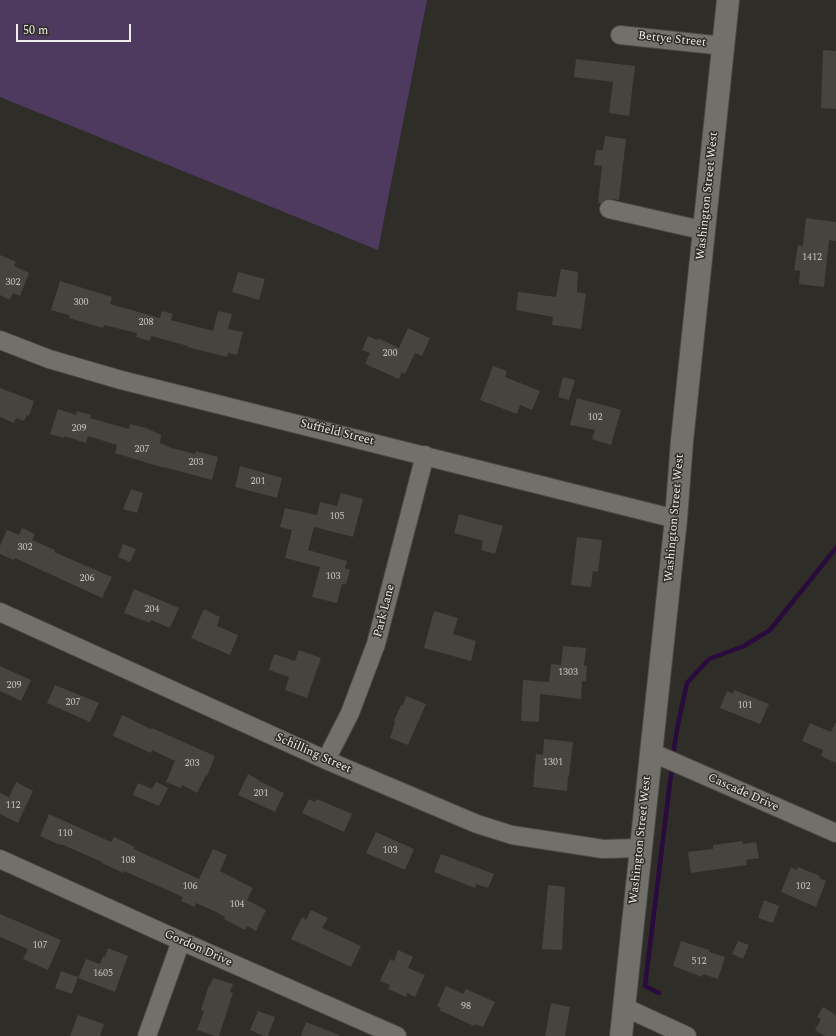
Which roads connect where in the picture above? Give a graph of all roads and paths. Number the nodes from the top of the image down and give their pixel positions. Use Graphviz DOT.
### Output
graph roads {
  1 [pos="728,0"];
  2 [pos="620,35"];
  3 [pos="724,46"];
  4 [pos="609,209"];
  5 [pos="706,217"];
  6 [pos="0,340"];
  7 [pos="425,455"];
  8 [pos="676,519"];
  9 [pos="0,612"];
  10 [pos="651,752"];
  11 [pos="326,760"];
  12 [pos="836,833"];
  13 [pos="640,848"];
  14 [pos="0,859"];
  15 [pos="181,942"];
  16 [pos="624,1007"];
  17 [pos="388,1034"];
  18 [pos="147,1036"];
  19 [pos="621,1036"];
  20 [pos="688,1036"];
  1 -- 3 [label="street, Washington Street West"];
  2 -- 3 [label="street, Bettye Street"];
  3 -- 5 [label="street, Washington Street West"];
  4 -- 5 [label="street"];
  5 -- 8 [label="street, Washington Street West"];
  6 -- 7 [label="street, Suffield Street"];
  7 -- 8 [label="street, Suffield Street"];
  7 -- 11 [label="street, Park Lane"];
  8 -- 10 [label="street, Washington Street West"];
  9 -- 11 [label="street, Schilling Street"];
  10 -- 12 [label="street, Cascade Drive"];
  10 -- 13 [label="street, Washington Street West"];
  11 -- 13 [label="street, Schilling Street"];
  13 -- 16 [label="street, Washington Street West"];
  14 -- 15 [label="street, Gordon Drive"];
  15 -- 17 [label="street, Gordon Drive"];
  15 -- 18 [label="street"];
  16 -- 19 [label="street, Washington Street West"];
  16 -- 20 [label="street"];
}
